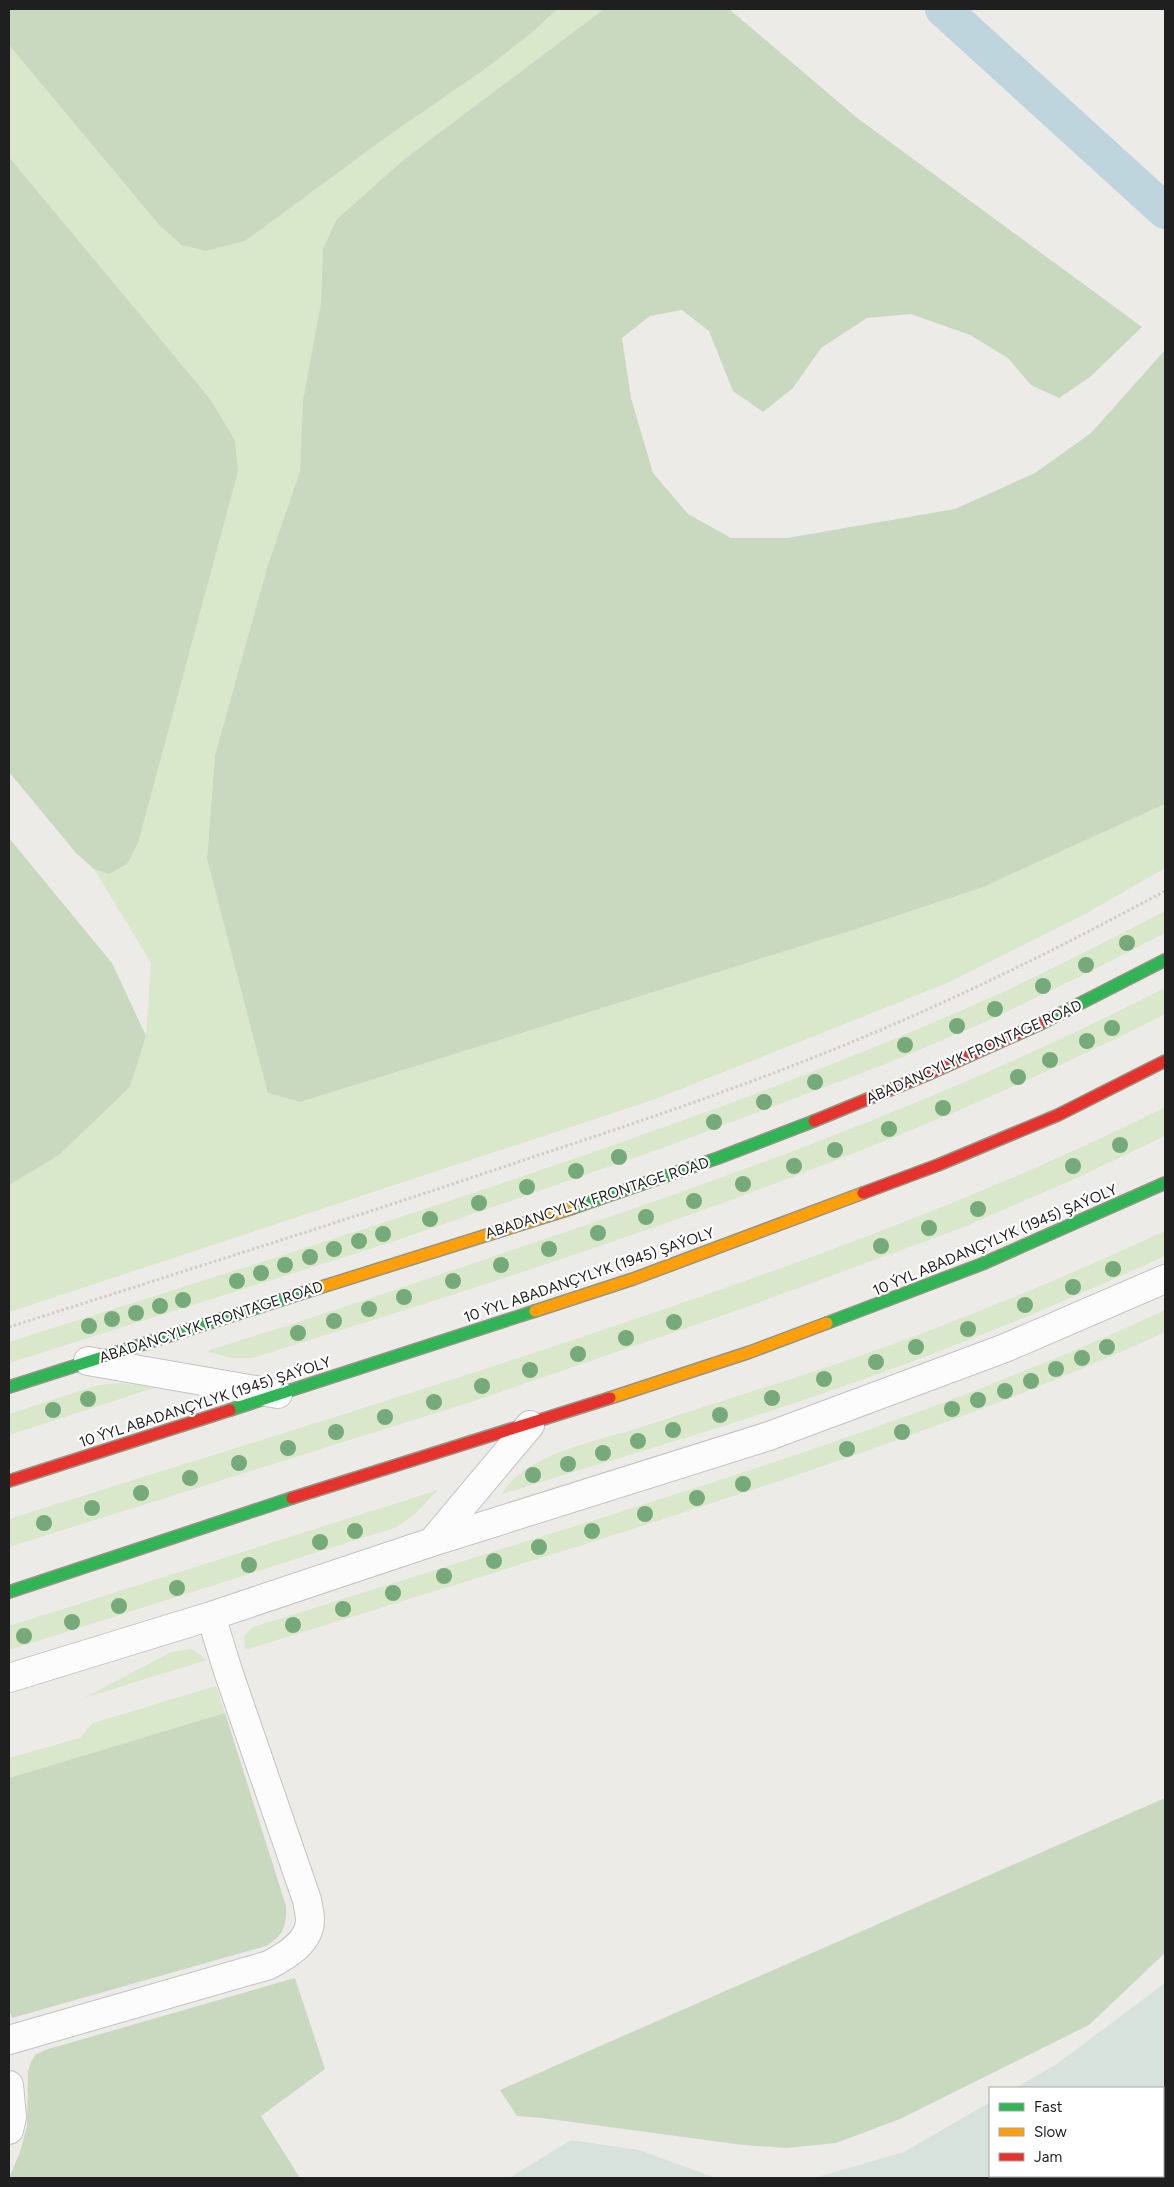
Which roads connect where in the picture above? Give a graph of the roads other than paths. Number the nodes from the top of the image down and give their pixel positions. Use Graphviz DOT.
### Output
graph roads {
  1 [pos="1165,960"];
  2 [pos="1165,1061"];
  3 [pos="1165,1184"];
  4 [pos="1165,1279"];
  5 [pos="88,1360"];
  6 [pos="9,1387"];
  7 [pos="278,1394"];
  8 [pos="530,1425"];
  9 [pos="9,1481"];
  10 [pos="432,1542"];
  11 [pos="9,1592"];
  12 [pos="211,1616"];
  13 [pos="9,1678"];
  14 [pos="9,2040"];
  15 [pos="9,2085"];
  16 [pos="9,2130"];
  1 -- 5 [label="main road, ABADANCYLYK FRONTAGE ROAD"];
  2 -- 7 [label="main road, 10 ÝYL ABADANÇYLYK (1945) ŞAÝOLY"];
  3 -- 8 [label="main road, 10 ÝYL ABADANÇYLYK (1945) ŞAÝOLY"];
  4 -- 10 [label="street"];
  5 -- 6 [label="main road, ABADANCYLYK FRONTAGE ROAD"];
  5 -- 7 [label="street"];
  7 -- 9 [label="main road, 10 ÝYL ABADANÇYLYK (1945) ŞAÝOLY"];
  8 -- 10 [label="street"];
  8 -- 11 [label="main road, 10 ÝYL ABADANÇYLYK (1945) ŞAÝOLY"];
  10 -- 12 [label="street"];
  12 -- 13 [label="street"];
  12 -- 14 [label="street"];
  15 -- 16 [label="street"];
}
